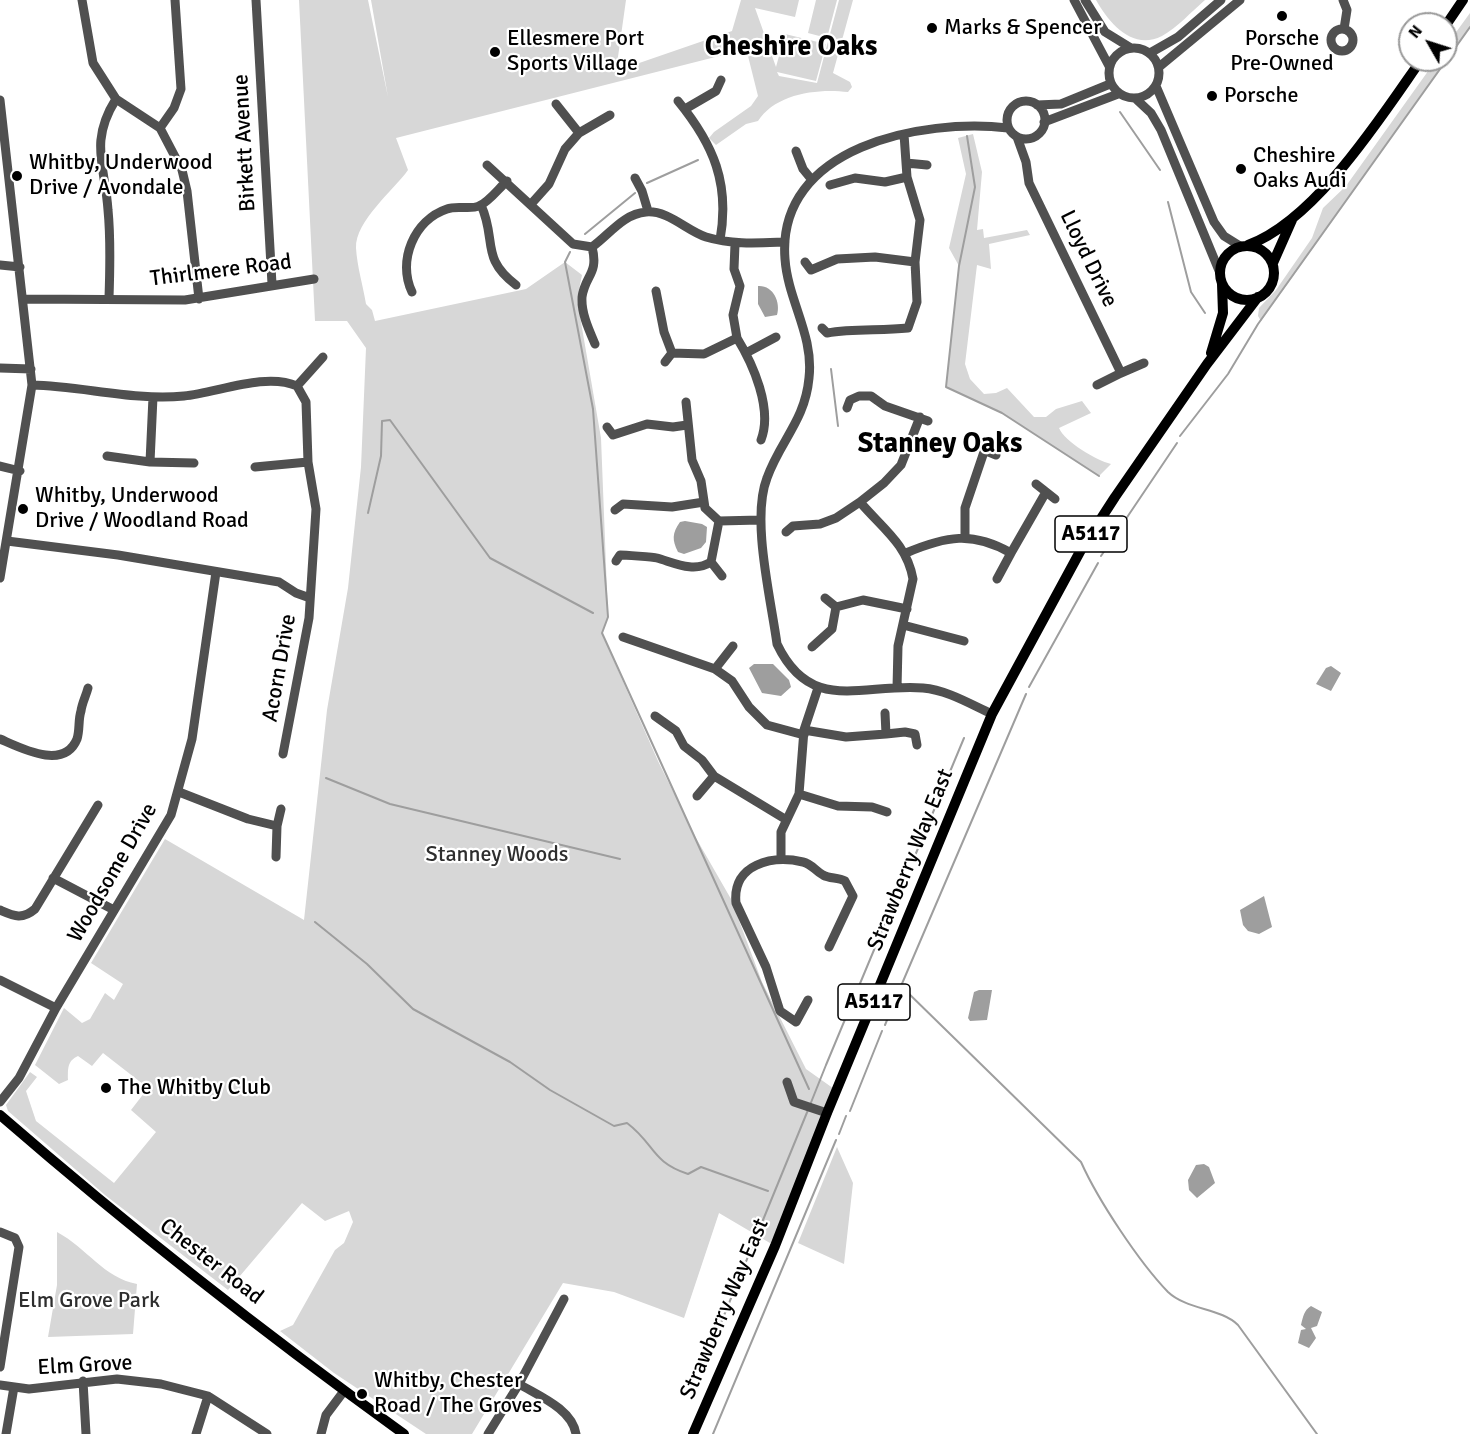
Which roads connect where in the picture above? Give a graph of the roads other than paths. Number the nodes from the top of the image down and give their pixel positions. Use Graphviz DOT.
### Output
graph roads {
  1 [pos="82,0"];
  2 [pos="175,0"];
  3 [pos="256,0"];
  4 [pos="1074,0"];
  5 [pos="1085,0"];
  6 [pos="1221,0"];
  7 [pos="1240,0"];
  8 [pos="1343,0"];
  9 [pos="1344,29"];
  10 [pos="1131,48"];
  11 [pos="1150,53"];
  12 [pos="1109,66"];
  13 [pos="1159,67"];
  14 [pos="1412,72"];
  15 [pos="1110,84"];
  16 [pos="722,86"];
  17 [pos="1156,86"];
  18 [pos="1118,94"];
  19 [pos="116,99"];
  20 [pos="1137,99"];
  21 [pos="0,100"];
  22 [pos="678,100"];
  23 [pos="556,104"];
  24 [pos="1037,105"];
  25 [pos="685,109"];
  26 [pos="610,115"];
  27 [pos="1007,117"];
  28 [pos="1044,122"];
  29 [pos="985,125"];
  30 [pos="160,128"];
  31 [pos="1008,128"];
  32 [pos="579,133"];
  33 [pos="904,134"];
  34 [pos="1017,137"];
  35 [pos="1029,139"];
  36 [pos="796,151"];
  37 [pos="1026,162"];
  38 [pos="906,163"];
  39 [pos="487,165"];
  40 [pos="927,165"];
  41 [pos="907,177"];
  42 [pos="635,178"];
  43 [pos="812,180"];
  44 [pos="507,181"];
  45 [pos="830,185"];
  46 [pos="532,203"];
  47 [pos="481,205"];
  48 [pos="648,211"];
  49 [pos="1293,218"];
  50 [pos="720,240"];
  51 [pos="785,242"];
  52 [pos="735,244"];
  53 [pos="1244,246"];
  54 [pos="592,247"];
  55 [pos="915,262"];
  56 [pos="1273,263"];
  57 [pos="0,265"];
  58 [pos="20,267"];
  59 [pos="808,270"];
  60 [pos="1221,277"];
  61 [pos="314,279"];
  62 [pos="272,284"];
  63 [pos="510,284"];
  64 [pos="656,291"];
  65 [pos="412,292"];
  66 [pos="1258,297"];
  67 [pos="24,298"];
  68 [pos="109,298"];
  69 [pos="199,299"];
  70 [pos="908,328"];
  71 [pos="824,334"];
  72 [pos="776,337"];
  73 [pos="737,338"];
  74 [pos="914,338"];
  75 [pos="595,344"];
  76 [pos="672,353"];
  77 [pos="746,353"];
  78 [pos="323,357"];
  79 [pos="665,362"];
  80 [pos="1144,363"];
  81 [pos="1207,364"];
  82 [pos="0,368"];
  83 [pos="31,369"];
  84 [pos="1121,373"];
  85 [pos="32,385"];
  86 [pos="1097,385"];
  87 [pos="297,386"];
  88 [pos="842,393"];
  89 [pos="153,397"];
  90 [pos="686,402"];
  91 [pos="687,425"];
  92 [pos="610,434"];
  93 [pos="766,435"];
  94 [pos="996,455"];
  95 [pos="107,456"];
  96 [pos="150,462"];
  97 [pos="308,462"];
  98 [pos="194,463"];
  99 [pos="0,466"];
  100 [pos="255,468"];
  101 [pos="20,471"];
  102 [pos="1036,483"];
  103 [pos="1046,492"];
  104 [pos="1055,499"];
  105 [pos="704,502"];
  106 [pos="860,502"];
  107 [pos="615,504"];
  108 [pos="785,518"];
  109 [pos="719,520"];
  110 [pos="760,520"];
  111 [pos="965,538"];
  112 [pos="7,541"];
  113 [pos="906,553"];
  114 [pos="1011,553"];
  115 [pos="617,555"];
  116 [pos="711,562"];
  117 [pos="216,572"];
  118 [pos="722,576"];
  119 [pos="0,578"];
  120 [pos="998,579"];
  121 [pos="310,598"];
  122 [pos="825,598"];
  123 [pos="836,607"];
  124 [pos="907,609"];
  125 [pos="903,625"];
  126 [pos="623,637"];
  127 [pos="963,642"];
  128 [pos="732,646"];
  129 [pos="812,647"];
  130 [pos="715,669"];
  131 [pos="88,688"];
  132 [pos="818,688"];
  133 [pos="897,688"];
  134 [pos="885,713"];
  135 [pos="992,714"];
  136 [pos="658,722"];
  137 [pos="804,732"];
  138 [pos="886,734"];
  139 [pos="0,739"];
  140 [pos="286,744"];
  141 [pos="917,745"];
  142 [pos="297,746"];
  143 [pos="283,754"];
  144 [pos="714,776"];
  145 [pos="179,792"];
  146 [pos="799,794"];
  147 [pos="697,796"];
  148 [pos="98,805"];
  149 [pos="281,809"];
  150 [pos="887,812"];
  151 [pos="785,819"];
  152 [pos="277,826"];
  153 [pos="276,857"];
  154 [pos="781,859"];
  155 [pos="53,878"];
  156 [pos="0,910"];
  157 [pos="114,910"];
  158 [pos="826,933"];
  159 [pos="0,980"];
  160 [pos="808,1000"];
  161 [pos="56,1008"];
  162 [pos="787,1082"];
  163 [pos="0,1102"];
  164 [pos="827,1113"];
  165 [pos="0,1115"];
  166 [pos="0,1232"];
  167 [pos="564,1299"];
  168 [pos="0,1367"];
  169 [pos="83,1381"];
  170 [pos="519,1384"];
  171 [pos="0,1385"];
  172 [pos="14,1387"];
  173 [pos="344,1391"];
  174 [pos="208,1396"];
  175 [pos="6,1434"];
  176 [pos="86,1434"];
  177 [pos="196,1434"];
  178 [pos="267,1434"];
  179 [pos="321,1434"];
  180 [pos="404,1434"];
  181 [pos="488,1434"];
  182 [pos="576,1434"];
  183 [pos="693,1434"];
  1 -- 19 [label="street"];
  2 -- 30 [label="street"];
  3 -- 62 [label="street, Birkett Avenue"];
  4 -- 12 [label="street"];
  5 -- 10 [label="street"];
  6 -- 11 [label="street"];
  7 -- 13 [label="street"];
  8 -- 9 [label="street"];
  10 -- 11 [label="street"];
  10 -- 12 [label="street"];
  11 -- 13 [label="street"];
  12 -- 15 [label="street"];
  13 -- 17 [label="street"];
  14 -- 49 [label="main road, A5117"];
  15 -- 18 [label="street"];
  15 -- 24 [label="street"];
  16 -- 25 [label="street"];
  17 -- 20 [label="street"];
  17 -- 53 [label="street"];
  18 -- 20 [label="street"];
  18 -- 28 [label="street"];
  19 -- 30 [label="street"];
  19 -- 68 [label="street"];
  20 -- 60 [label="street"];
  21 -- 58 [label="street"];
  22 -- 25 [label="street"];
  23 -- 32 [label="street"];
  24 -- 27 [label="street"];
  24 -- 28 [label="street"];
  25 -- 50 [label="street"];
  26 -- 32 [label="street"];
  27 -- 29 [label="street"];
  27 -- 31 [label="street"];
  28 -- 35 [label="street"];
  29 -- 31 [label="street"];
  29 -- 33 [label="street"];
  30 -- 69 [label="street"];
  31 -- 34 [label="street"];
  32 -- 46 [label="street"];
  33 -- 38 [label="street"];
  33 -- 43 [label="street"];
  34 -- 35 [label="street"];
  34 -- 37 [label="street, Lloyd Drive"];
  35 -- 37 [label="street, Lloyd Drive"];
  36 -- 43 [label="street"];
  37 -- 84 [label="street, Lloyd Drive"];
  38 -- 40 [label="street"];
  38 -- 41 [label="street"];
  39 -- 44 [label="street"];
  41 -- 45 [label="street"];
  41 -- 55 [label="street"];
  42 -- 48 [label="street"];
  43 -- 51 [label="street"];
  44 -- 46 [label="street"];
  44 -- 47 [label="street"];
  46 -- 54 [label="street"];
  47 -- 63 [label="street"];
  47 -- 65 [label="street"];
  48 -- 50 [label="street"];
  48 -- 54 [label="street"];
  49 -- 53 [label="main road, A5117"];
  49 -- 56 [label="main road, A5117"];
  50 -- 52 [label="street"];
  51 -- 52 [label="street"];
  51 -- 110 [label="street"];
  52 -- 73 [label="street"];
  53 -- 56 [label="main road"];
  53 -- 60 [label="main road, A5117"];
  54 -- 75 [label="street"];
  55 -- 59 [label="street"];
  55 -- 70 [label="street"];
  56 -- 66 [label="main road, A5117"];
  57 -- 58 [label="street"];
  58 -- 67 [label="street"];
  60 -- 66 [label="main road"];
  60 -- 81 [label="main road, Strawberry Way East / A5117"];
  61 -- 62 [label="street, Thirlmere Road"];
  62 -- 69 [label="street, Thirlmere Road"];
  64 -- 76 [label="street"];
  66 -- 81 [label="main road, Strawberry Way East / A5117"];
  67 -- 68 [label="street, Thirlmere Road"];
  67 -- 83 [label="street"];
  68 -- 69 [label="street, Thirlmere Road"];
  70 -- 71 [label="street"];
  70 -- 74 [label="street"];
  72 -- 77 [label="street"];
  73 -- 76 [label="street"];
  73 -- 77 [label="street"];
  76 -- 79 [label="street"];
  77 -- 93 [label="street"];
  78 -- 87 [label="street"];
  80 -- 84 [label="street"];
  81 -- 135 [label="main road, Strawberry Way East / A5117"];
  82 -- 83 [label="street"];
  83 -- 85 [label="street"];
  84 -- 86 [label="street"];
  85 -- 89 [label="street"];
  85 -- 101 [label="street"];
  87 -- 89 [label="street"];
  87 -- 97 [label="street, Acorn Drive"];
  88 -- 106 [label="street"];
  89 -- 96 [label="street"];
  90 -- 91 [label="street"];
  91 -- 92 [label="street"];
  91 -- 105 [label="street"];
  94 -- 111 [label="street"];
  95 -- 96 [label="street"];
  96 -- 98 [label="street"];
  97 -- 100 [label="street"];
  97 -- 121 [label="street, Acorn Drive"];
  99 -- 101 [label="street"];
  101 -- 112 [label="street"];
  102 -- 103 [label="street"];
  103 -- 104 [label="street"];
  103 -- 114 [label="street"];
  105 -- 107 [label="street"];
  105 -- 109 [label="street"];
  106 -- 108 [label="street"];
  106 -- 113 [label="street"];
  109 -- 110 [label="street"];
  109 -- 116 [label="street"];
  110 -- 132 [label="street"];
  111 -- 113 [label="street"];
  111 -- 114 [label="street"];
  112 -- 117 [label="street"];
  112 -- 119 [label="street"];
  113 -- 124 [label="street"];
  114 -- 120 [label="street"];
  115 -- 116 [label="street"];
  116 -- 118 [label="street"];
  117 -- 121 [label="street"];
  117 -- 145 [label="street, Woodsome Drive"];
  121 -- 140 [label="street, Acorn Drive"];
  122 -- 123 [label="street"];
  123 -- 124 [label="street"];
  123 -- 129 [label="street"];
  124 -- 125 [label="street"];
  125 -- 127 [label="street"];
  125 -- 133 [label="street"];
  126 -- 130 [label="street"];
  128 -- 130 [label="street"];
  130 -- 137 [label="street"];
  131 -- 139 [label="street"];
  132 -- 133 [label="street"];
  132 -- 137 [label="street"];
  133 -- 135 [label="street"];
  134 -- 138 [label="street"];
  135 -- 164 [label="main road, Strawberry Way East / A5117"];
  136 -- 144 [label="street"];
  137 -- 138 [label="street"];
  137 -- 146 [label="street"];
  138 -- 141 [label="street"];
  140 -- 142 [label="street, Acorn Drive"];
  140 -- 143 [label="street, Acorn Drive"];
  144 -- 147 [label="street"];
  144 -- 151 [label="street"];
  145 -- 152 [label="street"];
  145 -- 157 [label="street, Woodsome Drive"];
  146 -- 150 [label="street"];
  146 -- 151 [label="street"];
  148 -- 155 [label="street"];
  149 -- 152 [label="street"];
  151 -- 154 [label="street"];
  152 -- 153 [label="street"];
  154 -- 158 [label="street"];
  154 -- 160 [label="street"];
  155 -- 156 [label="street"];
  155 -- 157 [label="street"];
  157 -- 161 [label="street, Woodsome Drive"];
  159 -- 161 [label="street"];
  161 -- 163 [label="street, Woodsome Drive"];
  162 -- 164 [label="street"];
  164 -- 183 [label="main road, Strawberry Way East / A5117"];
  165 -- 173 [label="main road, Chester Road"];
  166 -- 168 [label="street"];
  167 -- 170 [label="street"];
  169 -- 172 [label="street, Elm Grove"];
  169 -- 174 [label="street, Elm Grove"];
  169 -- 176 [label="street"];
  170 -- 181 [label="street"];
  170 -- 182 [label="street"];
  171 -- 172 [label="street, Elm Grove"];
  172 -- 175 [label="street"];
  173 -- 179 [label="street"];
  173 -- 180 [label="main road, Chester Road"];
  174 -- 177 [label="street"];
  174 -- 178 [label="street, Elm Grove"];
}
